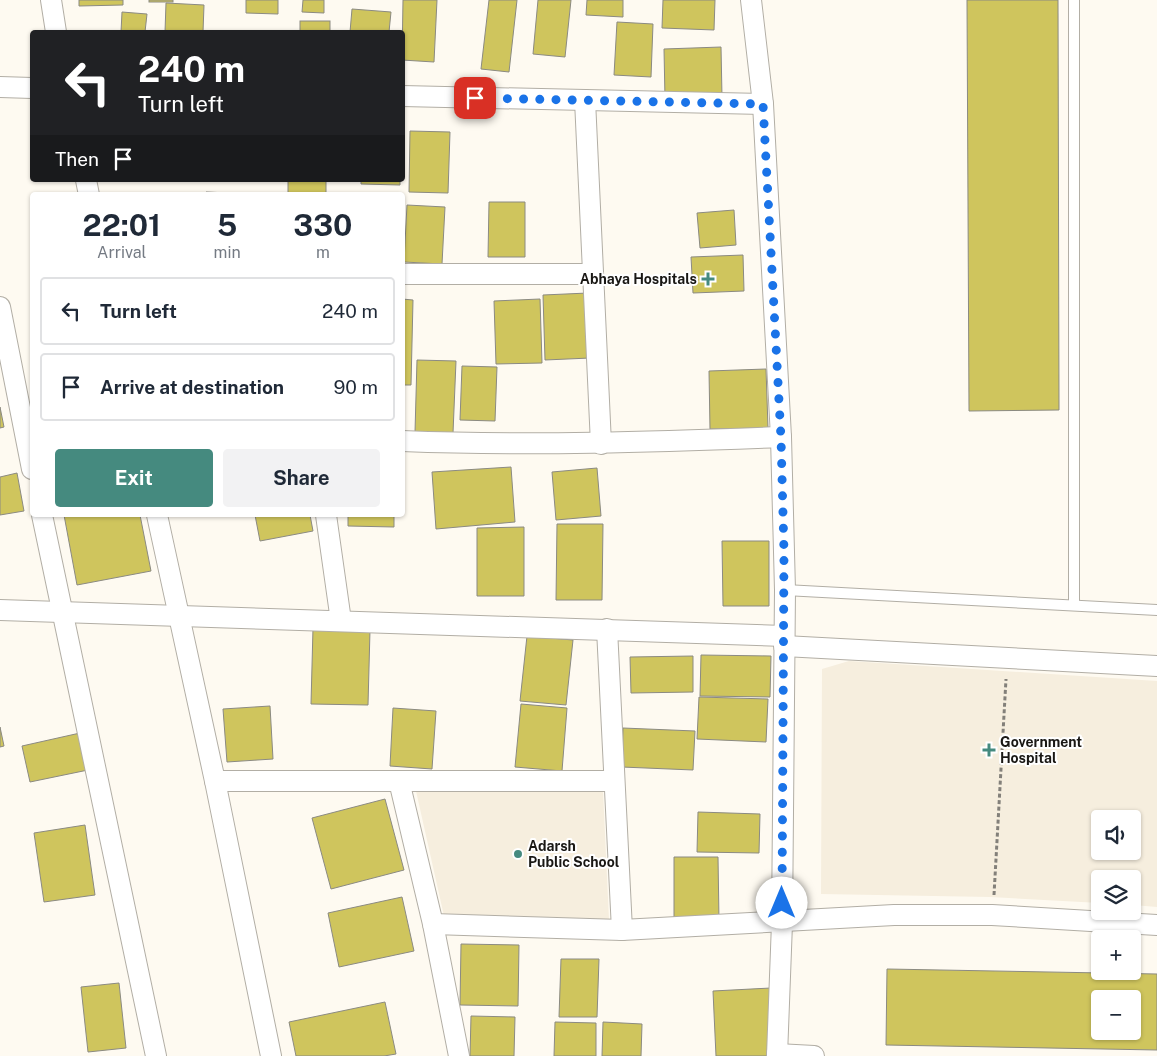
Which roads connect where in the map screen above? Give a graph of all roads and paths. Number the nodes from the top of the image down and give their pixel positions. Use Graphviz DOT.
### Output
graph roads {
  1 [pos="51,0"];
  2 [pos="751,0"];
  3 [pos="1074,0"];
  4 [pos="56,30"];
  5 [pos="0,87"];
  6 [pos="30,88"];
  7 [pos="405,96"];
  8 [pos="585,100"];
  9 [pos="763,104"];
  10 [pos="405,274"];
  11 [pos="592,274"];
  12 [pos="0,307"];
  13 [pos="781,438"];
  14 [pos="405,441"];
  15 [pos="601,444"];
  16 [pos="30,458"];
  17 [pos="42,517"];
  18 [pos="157,517"];
  19 [pos="326,517"];
  20 [pos="785,590"];
  21 [pos="1074,605"];
  22 [pos="0,610"];
  23 [pos="1157,610"];
  24 [pos="61,612"];
  25 [pos="178,615"];
  26 [pos="341,621"];
  27 [pos="607,630"];
  28 [pos="784,641"];
  29 [pos="1007,658"];
  30 [pos="1157,666"];
  31 [pos="215,781"];
  32 [pos="399,781"];
  33 [pos="613,782"];
  34 [pos="992,915"];
  35 [pos="782,923"];
  36 [pos="433,924"];
  37 [pos="1157,925"];
  38 [pos="622,930"];
  39 [pos="777,1055"];
  40 [pos="156,1056"];
  41 [pos="271,1056"];
  42 [pos="459,1056"];
  43 [pos="814,1056"];
  1 -- 4 [label="street"];
  2 -- 9 [label="street"];
  3 -- 21 [label="lane"];
  5 -- 6 [label="street"];
  7 -- 8 [label="street"];
  8 -- 9 [label="street"];
  8 -- 11 [label="street"];
  9 -- 13 [label="street"];
  10 -- 11 [label="street"];
  11 -- 15 [label="street"];
  12 -- 16 [label="street"];
  13 -- 15 [label="street"];
  13 -- 20 [label="street"];
  14 -- 15 [label="street"];
  17 -- 24 [label="street"];
  18 -- 25 [label="street"];
  19 -- 26 [label="street"];
  20 -- 21 [label="lane"];
  20 -- 28 [label="street"];
  21 -- 23 [label="lane"];
  22 -- 24 [label="street"];
  24 -- 25 [label="street"];
  24 -- 40 [label="street"];
  25 -- 26 [label="street"];
  25 -- 31 [label="street"];
  26 -- 27 [label="street"];
  27 -- 28 [label="street"];
  27 -- 33 [label="street"];
  28 -- 29 [label="street"];
  28 -- 35 [label="street"];
  29 -- 30 [label="street"];
  29 -- 34 [label="path"];
  31 -- 32 [label="street"];
  31 -- 41 [label="street"];
  32 -- 33 [label="street"];
  32 -- 36 [label="street"];
  33 -- 38 [label="street"];
  34 -- 35 [label="street"];
  34 -- 37 [label="street"];
  35 -- 38 [label="street"];
  35 -- 39 [label="street"];
  36 -- 38 [label="street"];
  36 -- 42 [label="street"];
  39 -- 43 [label="street"];
}
